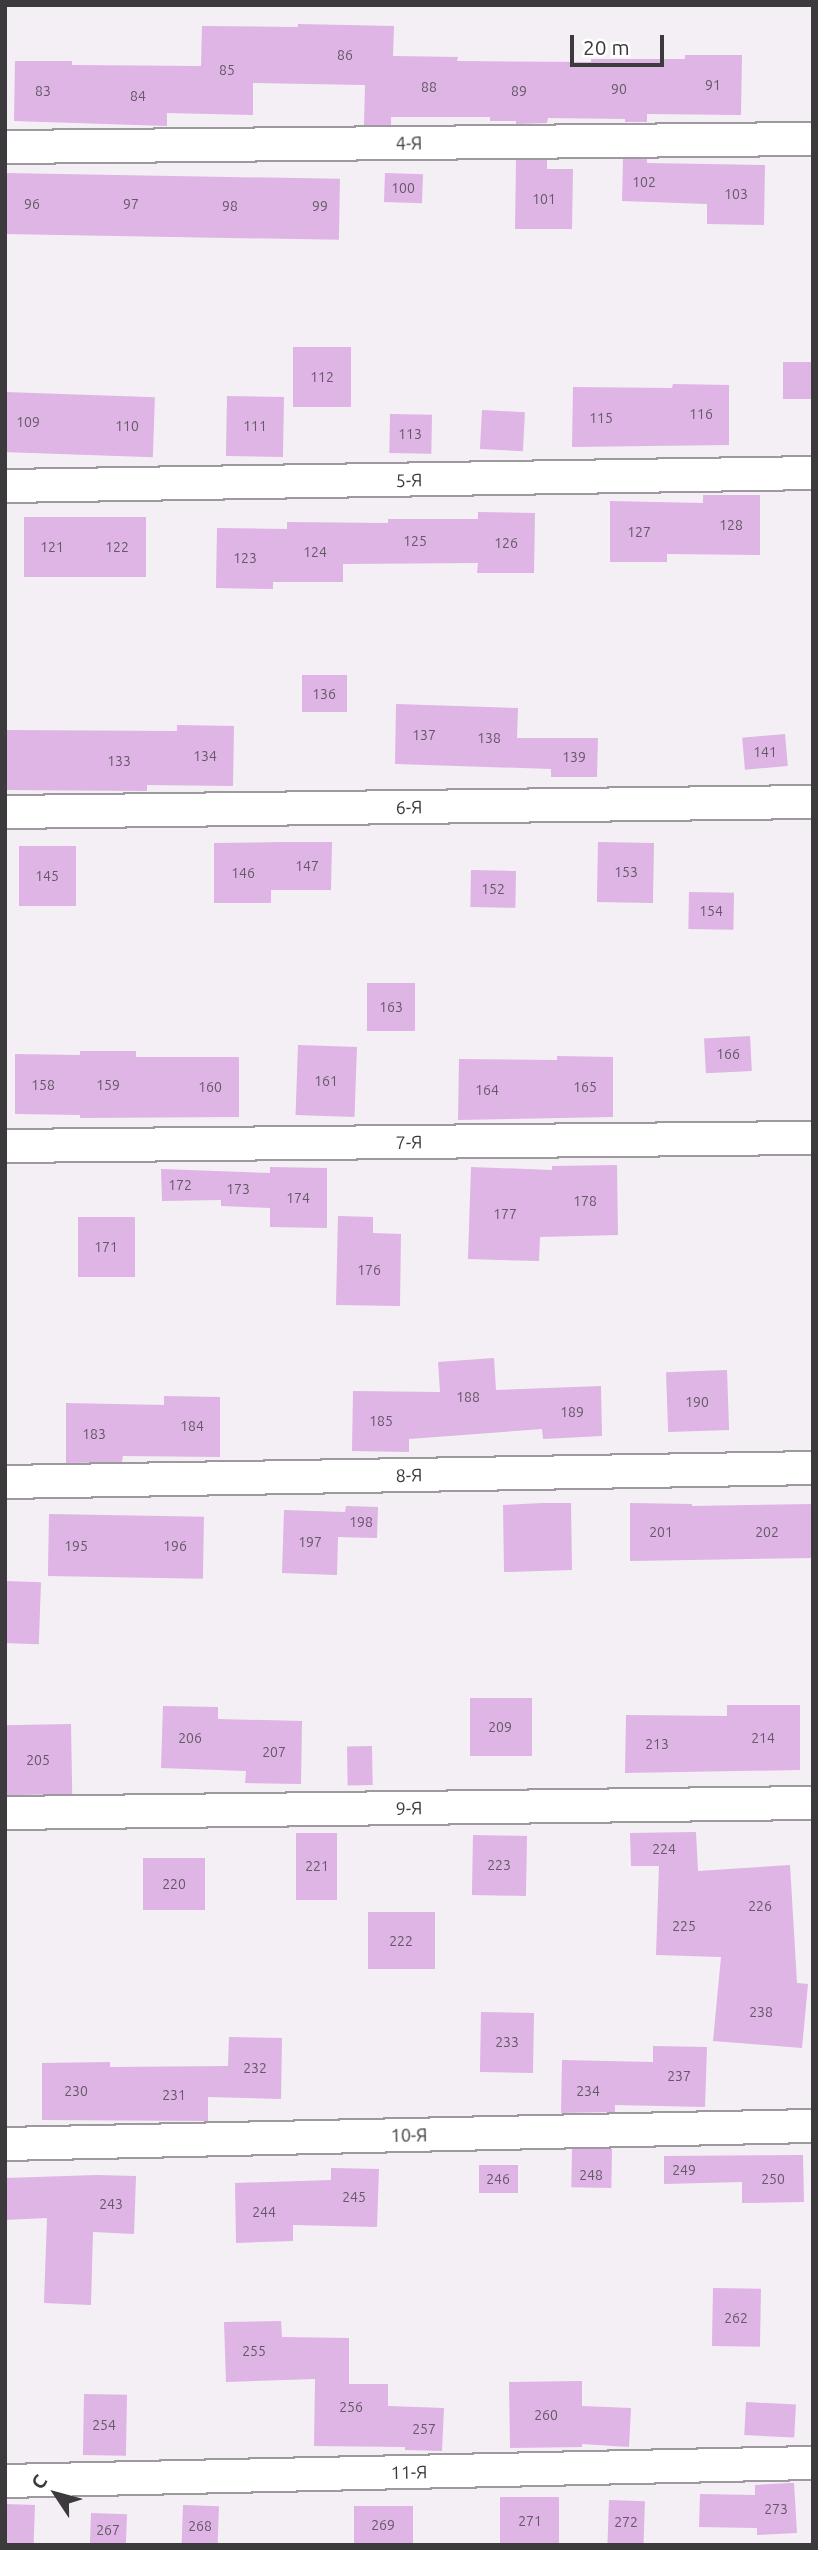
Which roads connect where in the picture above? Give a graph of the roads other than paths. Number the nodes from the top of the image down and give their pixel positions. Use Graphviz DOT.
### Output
graph roads {
  1 [pos="813,139"];
  2 [pos="5,147"];
  3 [pos="813,473"];
  4 [pos="5,486"];
  5 [pos="813,802"];
  6 [pos="5,812"];
  7 [pos="813,1138"];
  8 [pos="5,1146"];
  9 [pos="813,1468"];
  10 [pos="5,1482"];
  11 [pos="813,1803"];
  12 [pos="5,1813"];
  13 [pos="813,2126"];
  14 [pos="5,2144"];
  15 [pos="813,2463"];
  16 [pos="5,2481"];
  1 -- 2 [label="street, 4-Я"];
  3 -- 4 [label="street, 5-Я"];
  5 -- 6 [label="street, 6-Я"];
  7 -- 8 [label="street, 7-Я"];
  9 -- 10 [label="street, 8-Я"];
  11 -- 12 [label="street, 9-Я"];
  13 -- 14 [label="street, 10-Я"];
  15 -- 16 [label="street, 11-Я"];
}
